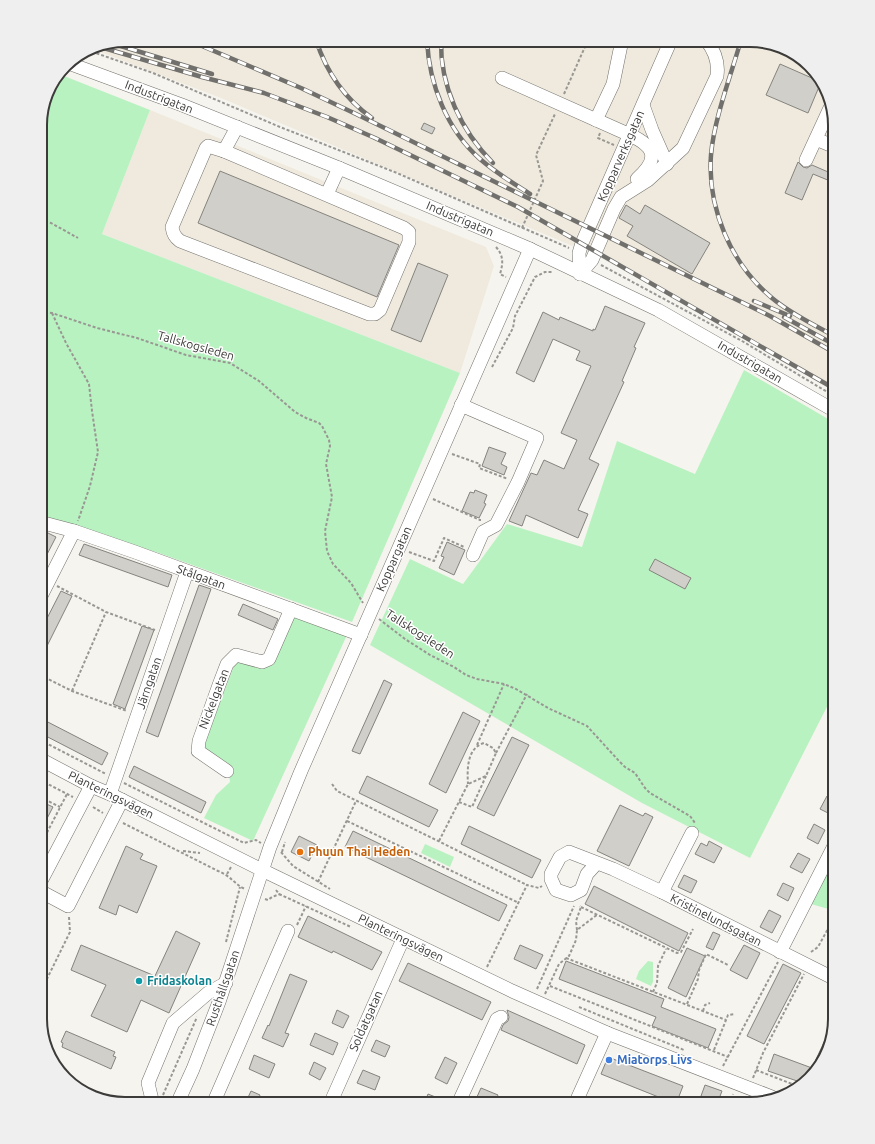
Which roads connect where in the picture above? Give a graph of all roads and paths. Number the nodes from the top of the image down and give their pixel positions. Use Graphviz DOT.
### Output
graph roads {
  1 [pos="585,47"];
  2 [pos="621,47"];
  3 [pos="668,47"];
  4 [pos="711,47"];
  5 [pos="75,66"];
  6 [pos="502,78"];
  7 [pos="560,104"];
  8 [pos="643,105"];
  9 [pos="827,115"];
  10 [pos="596,120"];
  11 [pos="237,127"];
  12 [pos="630,135"];
  13 [pos="816,139"];
  14 [pos="828,144"];
  15 [pos="224,151"];
  16 [pos="806,160"];
  17 [pos="666,164"];
  18 [pos="339,168"];
  19 [pos="327,194"];
  20 [pos="621,197"];
  21 [pos="47,222"];
  22 [pos="522,228"];
  23 [pos="78,238"];
  24 [pos="493,246"];
  25 [pos="530,249"];
  26 [pos="580,274"];
  27 [pos="515,281"];
  28 [pos="47,312"];
  29 [pos="52,313"];
  30 [pos="461,405"];
  31 [pos="828,407"];
  32 [pos="451,453"];
  33 [pos="518,482"];
  34 [pos="432,498"];
  35 [pos="47,524"];
  36 [pos="496,525"];
  37 [pos="74,531"];
  38 [pos="408,551"];
  39 [pos="473,553"];
  40 [pos="187,572"];
  41 [pos="49,581"];
  42 [pos="47,585"];
  43 [pos="290,609"];
  44 [pos="106,612"];
  45 [pos="370,613"];
  46 [pos="166,633"];
  47 [pos="361,635"];
  48 [pos="47,678"];
  49 [pos="504,684"];
  50 [pos="72,691"];
  51 [pos="527,694"];
  52 [pos="137,715"];
  53 [pos="47,744"];
  54 [pos="477,745"];
  55 [pos="496,753"];
  56 [pos="47,763"];
  57 [pos="228,771"];
  58 [pos="486,776"];
  59 [pos="116,779"];
  60 [pos="332,784"];
  61 [pos="468,784"];
  62 [pos="91,786"];
  63 [pos="67,794"];
  64 [pos="116,797"];
  65 [pos="47,800"];
  66 [pos="356,800"];
  67 [pos="459,802"];
  68 [pos="60,807"];
  69 [pos="347,820"];
  70 [pos="47,832"];
  71 [pos="692,833"];
  72 [pos="439,841"];
  73 [pos="270,847"];
  74 [pos="181,851"];
  75 [pos="828,858"];
  76 [pos="596,863"];
  77 [pos="47,870"];
  78 [pos="262,870"];
  79 [pos="551,879"];
  80 [pos="318,882"];
  81 [pos="528,885"];
  82 [pos="331,890"];
  83 [pos="662,892"];
  84 [pos="254,894"];
  85 [pos="279,894"];
  86 [pos="47,895"];
  87 [pos="519,903"];
  88 [pos="68,906"];
  89 [pos="306,906"];
  90 [pos="581,907"];
  91 [pos="598,914"];
  92 [pos="693,929"];
  93 [pos="828,929"];
  94 [pos="577,930"];
  95 [pos="288,931"];
  96 [pos="403,939"];
  97 [pos="666,948"];
  98 [pos="812,952"];
  99 [pos="781,953"];
  100 [pos="566,958"];
  101 [pos="728,965"];
  102 [pos="808,966"];
  103 [pos="487,968"];
  104 [pos="828,976"];
  105 [pos="47,979"];
  106 [pos="226,982"];
  107 [pos="550,986"];
  108 [pos="653,992"];
  109 [pos="545,998"];
  110 [pos="710,1003"];
  111 [pos="686,1005"];
  112 [pos="577,1006"];
  113 [pos="703,1011"];
  114 [pos="734,1014"];
  115 [pos="501,1017"];
  116 [pos="726,1020"];
  117 [pos="607,1033"];
  118 [pos="714,1050"];
  119 [pos="688,1054"];
  120 [pos="728,1057"];
  121 [pos="722,1069"];
  122 [pos="756,1070"];
  123 [pos="752,1081"];
  124 [pos="793,1084"];
  125 [pos="733,1094"];
  126 [pos="765,1095"];
  127 [pos="151,1097"];
  128 [pos="180,1097"];
  129 [pos="216,1097"];
  130 [pos="333,1097"];
  131 [pos="461,1097"];
  132 [pos="578,1097"];
  133 [pos="732,1097"];
  1 -- 7 [label="path"];
  2 -- 10 [label="street"];
  3 -- 8 [label="street, Kopparverksgatan"];
  4 -- 17 [label="street"];
  5 -- 11 [label="street, Industrigatan"];
  6 -- 7 [label="street"];
  7 -- 10 [label="street"];
  7 -- 22 [label="path"];
  8 -- 12 [label="street, Kopparverksgatan"];
  8 -- 17 [label="street"];
  9 -- 13 [label="street"];
  10 -- 12 [label="street"];
  11 -- 15 [label="street"];
  11 -- 18 [label="street, Industrigatan"];
  12 -- 20 [label="street"];
  12 -- 26 [label="street, Kopparverksgatan"];
  13 -- 14 [label="street"];
  13 -- 16 [label="street"];
  15 -- 19 [label="street"];
  15 -- 19 [label="street"];
  17 -- 20 [label="street"];
  18 -- 19 [label="street"];
  18 -- 25 [label="street, Industrigatan"];
  20 -- 26 [label="street"];
  21 -- 23 [label="path"];
  24 -- 27 [label="path"];
  25 -- 26 [label="street, Industrigatan"];
  25 -- 27 [label="street, Koppargatan"];
  26 -- 31 [label="street, Industrigatan"];
  27 -- 30 [label="street, Koppargatan"];
  28 -- 29 [label="path, Tallskogsleden"];
  29 -- 37 [label="path"];
  29 -- 45 [label="path, Tallskogsleden"];
  30 -- 33 [label="street"];
  30 -- 45 [label="street, Koppargatan"];
  32 -- 33 [label="path"];
  33 -- 36 [label="street"];
  34 -- 36 [label="path"];
  35 -- 37 [label="street, Stålgatan"];
  36 -- 39 [label="street"];
  37 -- 40 [label="street, Stålgatan"];
  37 -- 41 [label="street"];
  38 -- 39 [label="path"];
  40 -- 43 [label="street, Stålgatan"];
  40 -- 46 [label="street, Järngatan"];
  41 -- 42 [label="street"];
  41 -- 44 [label="path"];
  43 -- 47 [label="street, Stålgatan"];
  43 -- 57 [label="street, Nickelgatan"];
  44 -- 46 [label="path"];
  44 -- 50 [label="path"];
  45 -- 47 [label="street, Koppargatan"];
  45 -- 49 [label="path, Tallskogsleden"];
  46 -- 52 [label="street, Järngatan"];
  47 -- 73 [label="street, Koppargatan"];
  48 -- 50 [label="path"];
  49 -- 51 [label="path, Tallskogsleden"];
  49 -- 54 [label="path"];
  50 -- 52 [label="path"];
  51 -- 55 [label="path"];
  51 -- 71 [label="path, Tallskogsleden"];
  52 -- 59 [label="street, Järngatan"];
  53 -- 59 [label="path"];
  54 -- 55 [label="path"];
  54 -- 61 [label="path"];
  55 -- 58 [label="path"];
  56 -- 62 [label="street, Planteringsvägen"];
  58 -- 61 [label="path"];
  58 -- 67 [label="path"];
  59 -- 64 [label="street, Järngatan"];
  59 -- 73 [label="path"];
  60 -- 66 [label="path"];
  61 -- 67 [label="path"];
  62 -- 64 [label="street, Planteringsvägen"];
  62 -- 77 [label="street"];
  63 -- 68 [label="path"];
  64 -- 78 [label="street, Planteringsvägen"];
  64 -- 88 [label="street, Järngatan"];
  65 -- 68 [label="path"];
  66 -- 69 [label="path"];
  66 -- 72 [label="path"];
  67 -- 72 [label="path"];
  68 -- 70 [label="path"];
  69 -- 80 [label="path"];
  69 -- 87 [label="path"];
  71 -- 83 [label="street"];
  72 -- 81 [label="path"];
  73 -- 78 [label="street, Koppargatan"];
  73 -- 80 [label="path"];
  74 -- 84 [label="path"];
  75 -- 99 [label="street"];
  76 -- 79 [label="street, Kristinelundsgatan"];
  76 -- 79 [label="street"];
  76 -- 83 [label="street, Kristinelundsgatan"];
  78 -- 84 [label="street, Rusthållsgatan"];
  78 -- 96 [label="street, Planteringsvägen"];
  79 -- 81 [label="path"];
  80 -- 82 [label="path"];
  81 -- 87 [label="path"];
  83 -- 99 [label="street, Kristinelundsgatan"];
  84 -- 85 [label="path"];
  84 -- 106 [label="street, Rusthållsgatan"];
  86 -- 88 [label="street"];
  87 -- 103 [label="path"];
  88 -- 105 [label="path"];
  89 -- 95 [label="path"];
  90 -- 91 [label="path"];
  90 -- 94 [label="path"];
  90 -- 109 [label="path"];
  91 -- 94 [label="path"];
  91 -- 97 [label="path"];
  92 -- 97 [label="path"];
  93 -- 98 [label="path"];
  94 -- 100 [label="path"];
  95 -- 129 [label="street"];
  96 -- 109 [label="street, Planteringsvägen"];
  96 -- 130 [label="street, Soldatgatan"];
  97 -- 108 [label="path"];
  99 -- 102 [label="street, Kristinelundsgatan"];
  99 -- 120 [label="path"];
  100 -- 107 [label="path"];
  100 -- 108 [label="path"];
  101 -- 111 [label="path"];
  102 -- 104 [label="street, Kristinelundsgatan"];
  102 -- 122 [label="path"];
  106 -- 127 [label="street"];
  106 -- 128 [label="street, Rusthållsgatan"];
  107 -- 109 [label="path"];
  107 -- 120 [label="path"];
  108 -- 111 [label="path"];
  109 -- 117 [label="street, Planteringsvägen"];
  110 -- 113 [label="path"];
  111 -- 113 [label="path"];
  112 -- 119 [label="path"];
  113 -- 116 [label="path"];
  114 -- 116 [label="path"];
  115 -- 131 [label="street"];
  116 -- 118 [label="path"];
  117 -- 126 [label="street, Planteringsvägen"];
  117 -- 132 [label="street"];
  120 -- 121 [label="path"];
  122 -- 123 [label="path"];
  122 -- 124 [label="path"];
  125 -- 133 [label="path"];
}
